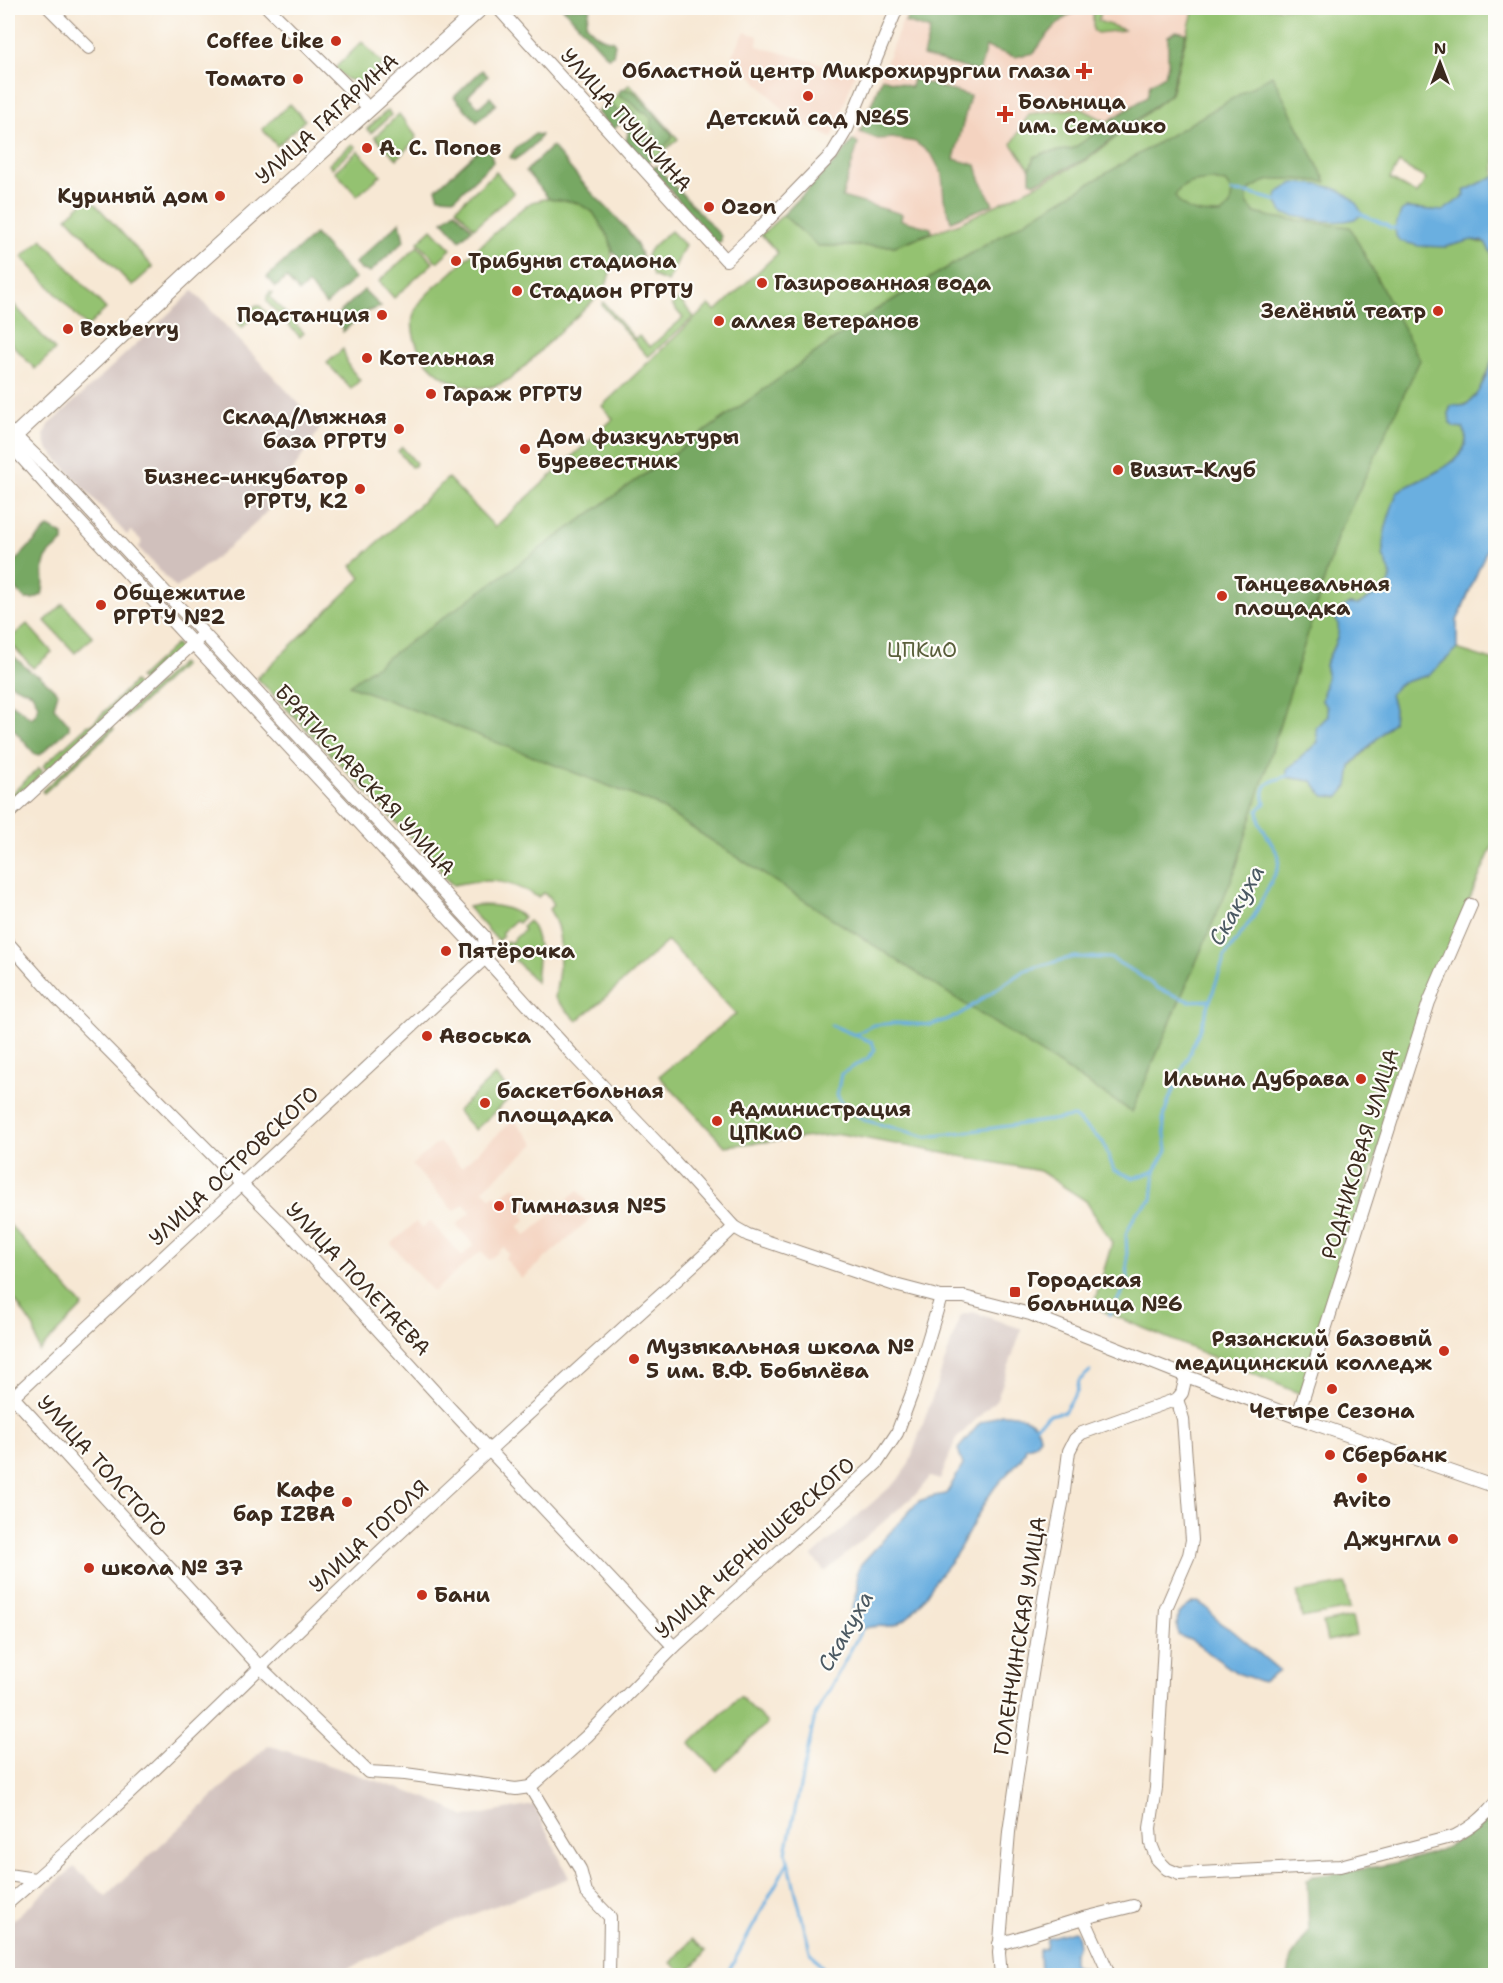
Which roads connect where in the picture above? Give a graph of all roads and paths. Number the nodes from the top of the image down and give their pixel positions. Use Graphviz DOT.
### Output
graph roads {
  1 [pos="49,8"];
  2 [pos="268,8"];
  3 [pos="466,8"];
  4 [pos="481,8"];
  5 [pos="498,8"];
  6 [pos="897,8"];
  7 [pos="89,48"];
  8 [pos="363,102"];
  9 [pos="198,259"];
  10 [pos="9,433"];
  11 [pos="203,633"];
  12 [pos="194,644"];
  13 [pos="8,814"];
  14 [pos="1471,906"];
  15 [pos="8,944"];
  16 [pos="485,958"];
  17 [pos="242,1185"];
  18 [pos="734,1227"];
  19 [pos="941,1297"];
  20 [pos="1186,1376"];
  21 [pos="10,1397"];
  22 [pos="1177,1399"];
  23 [pos="1297,1418"];
  24 [pos="490,1450"];
  25 [pos="1496,1487"];
  26 [pos="674,1647"];
  27 [pos="260,1667"];
  28 [pos="530,1787"];
  29 [pos="1496,1802"];
  30 [pos="8,1875"];
  31 [pos="35,1879"];
  32 [pos="8,1903"];
  33 [pos="1133,1906"];
  34 [pos="1084,1918"];
  35 [pos="999,1944"];
  36 [pos="609,1976"];
  37 [pos="1001,1976"];
  38 [pos="1110,1976"];
  1 -- 7 [label="street"];
  2 -- 8 [label="street"];
  3 -- 8 [label="main road, УЛИЦА ГАГАРИНА"];
  4 -- 9 [label="main road, УЛИЦА ГАГАРИНА"];
  5 -- 6 [label="street, УЛИЦА ПУШКИНА"];
  8 -- 9 [label="main road, УЛИЦА ГАГАРИНА"];
  9 -- 10 [label="main road, УЛИЦА ГАГАРИНА"];
  10 -- 11 [label="street, БРАТИСЛАВСКАЯ УЛИЦА"];
  10 -- 12 [label="street, БРАТИСЛАВСКАЯ УЛИЦА"];
  11 -- 12 [label="street"];
  11 -- 16 [label="street, БРАТИСЛАВСКАЯ УЛИЦА"];
  12 -- 13 [label="street"];
  12 -- 16 [label="street, БРАТИСЛАВСКАЯ УЛИЦА"];
  14 -- 23 [label="street, РОДНИКОВАЯ УЛИЦА"];
  15 -- 17 [label="street, УЛИЦА ПОЛЕТАЕВА"];
  16 -- 17 [label="street, УЛИЦА ОСТРОВСКОГО"];
  16 -- 18 [label="street, БРАТИСЛАВСКАЯ УЛИЦА"];
  17 -- 21 [label="street, УЛИЦА ОСТРОВСКОГО"];
  17 -- 24 [label="street, УЛИЦА ПОЛЕТАЕВА"];
  18 -- 19 [label="street, БРАТИСЛАВСКАЯ УЛИЦА"];
  18 -- 24 [label="street, УЛИЦА ГОГОЛЯ"];
  19 -- 20 [label="street, БРАТИСЛАВСКАЯ УЛИЦА"];
  19 -- 26 [label="street, УЛИЦА ЧЕРНЫШЕВСКОГО"];
  20 -- 22 [label="street"];
  20 -- 23 [label="street, БРАТИСЛАВСКАЯ УЛИЦА"];
  21 -- 27 [label="street, УЛИЦА ТОЛСТОГО"];
  22 -- 29 [label="street"];
  22 -- 35 [label="street, ГОЛЕНЧИНСКАЯ УЛИЦА"];
  23 -- 25 [label="street, БРАТИСЛАВСКАЯ УЛИЦА"];
  24 -- 26 [label="street, УЛИЦА ПОЛЕТАЕВА"];
  24 -- 27 [label="street, УЛИЦА ГОГОЛЯ"];
  26 -- 28 [label="street, УЛИЦА ЧЕРНЫШЕВСКОГО"];
  27 -- 28 [label="street, УЛИЦА ТОЛСТОГО"];
  27 -- 31 [label="street, УЛИЦА ГОГОЛЯ"];
  28 -- 36 [label="street"];
  30 -- 31 [label="street"];
  31 -- 32 [label="street, УЛИЦА ГОГОЛЯ"];
  33 -- 34 [label="street"];
  34 -- 35 [label="street"];
  34 -- 38 [label="street"];
  35 -- 37 [label="street, ГОЛЕНЧИНСКАЯ УЛИЦА"];
}
